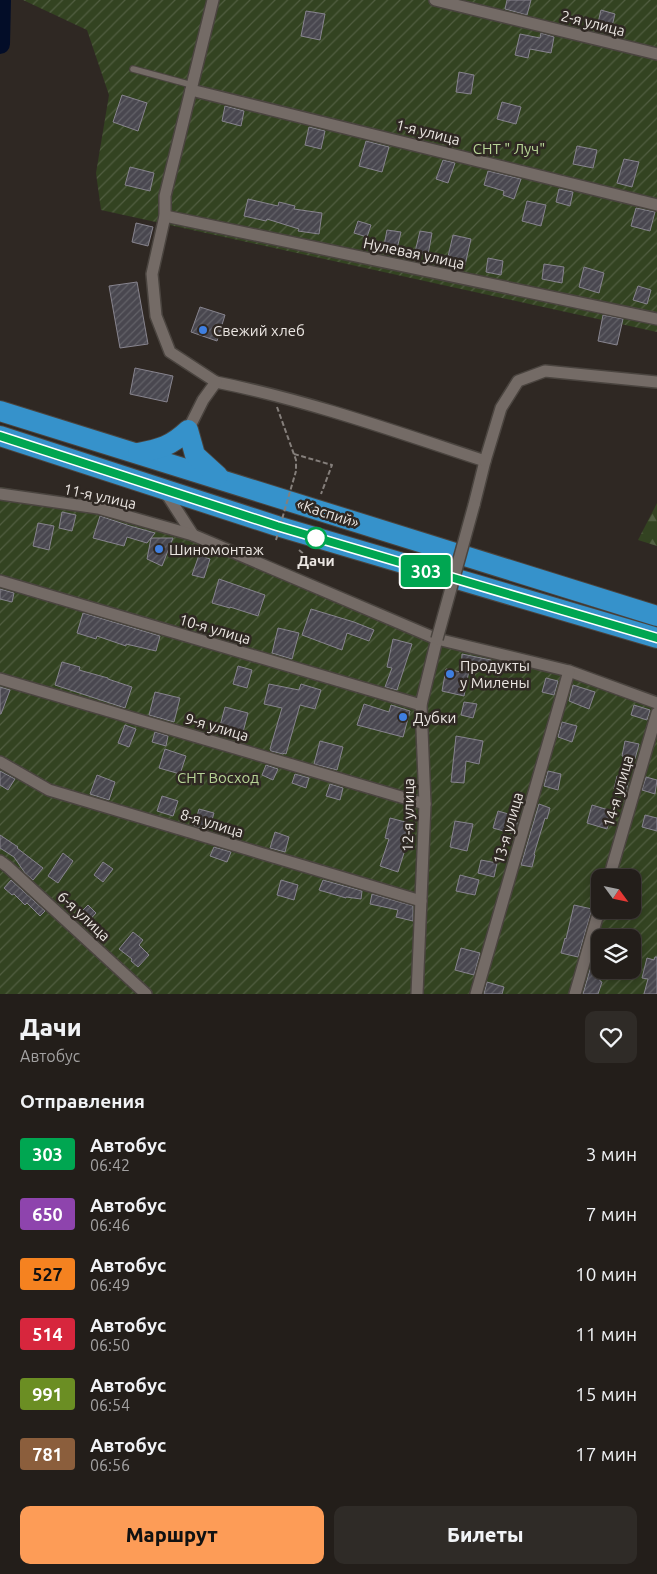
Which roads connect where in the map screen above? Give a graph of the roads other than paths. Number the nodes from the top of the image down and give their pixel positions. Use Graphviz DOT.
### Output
graph roads {
  1 [pos="213,0"];
  2 [pos="435,0"];
  3 [pos="657,54"];
  4 [pos="133,68"];
  5 [pos="192,87"];
  6 [pos="657,204"];
  7 [pos="165,216"];
  8 [pos="657,319"];
  9 [pos="216,382"];
  10 [pos="657,382"];
  11 [pos="0,411"];
  12 [pos="188,430"];
  13 [pos="0,436"];
  14 [pos="137,453"];
  15 [pos="485,461"];
  16 [pos="222,479"];
  17 [pos="162,488"];
  18 [pos="0,494"];
  19 [pos="193,535"];
  20 [pos="0,582"];
  21 [pos="657,616"];
  22 [pos="657,638"];
  23 [pos="438,639"];
  24 [pos="569,671"];
  25 [pos="0,679"];
  26 [pos="657,703"];
  27 [pos="422,705"];
  28 [pos="657,713"];
  29 [pos="0,762"];
  30 [pos="425,804"];
  31 [pos="0,861"];
  32 [pos="612,869"];
  33 [pos="421,901"];
  34 [pos="597,919"];
  35 [pos="146,994"];
  36 [pos="417,994"];
  37 [pos="476,994"];
  38 [pos="575,994"];
  1 -- 5 [label="street"];
  2 -- 3 [label="street, 2-я улица"];
  4 -- 5 [label="lane"];
  5 -- 6 [label="street, 1-я улица"];
  5 -- 7 [label="street"];
  7 -- 8 [label="street, Нулевая улица"];
  7 -- 9 [label="street"];
  9 -- 12 [label="street"];
  9 -- 15 [label="street"];
  10 -- 15 [label="street, 12-я улица"];
  11 -- 14 [label="highway, «Каспий»"];
  12 -- 14 [label="highway"];
  12 -- 16 [label="highway"];
  13 -- 17 [label="highway, «Каспий»"];
  14 -- 16 [label="highway, «Каспий»"];
  15 -- 23 [label="street, 12-я улица, bridge"];
  16 -- 21 [label="highway, «Каспий»"];
  17 -- 19 [label="street"];
  17 -- 22 [label="highway, «Каспий»"];
  18 -- 19 [label="street, 11-я улица"];
  19 -- 23 [label="street, 11-я улица"];
  20 -- 27 [label="street, 10-я улица"];
  23 -- 24 [label="street, 11-я улица"];
  23 -- 27 [label="street, 12-я улица"];
  24 -- 26 [label="street, 11-я улица"];
  24 -- 37 [label="street, 13-я улица"];
  25 -- 30 [label="street, 9-я улица"];
  27 -- 30 [label="street, 12-я улица"];
  28 -- 32 [label="street, 14-я улица"];
  29 -- 33 [label="street, 8-я улица"];
  30 -- 33 [label="street, 12-я улица"];
  31 -- 35 [label="street, 6-я улица"];
  33 -- 36 [label="street, 12-я улица"];
  34 -- 38 [label="street"];
}
